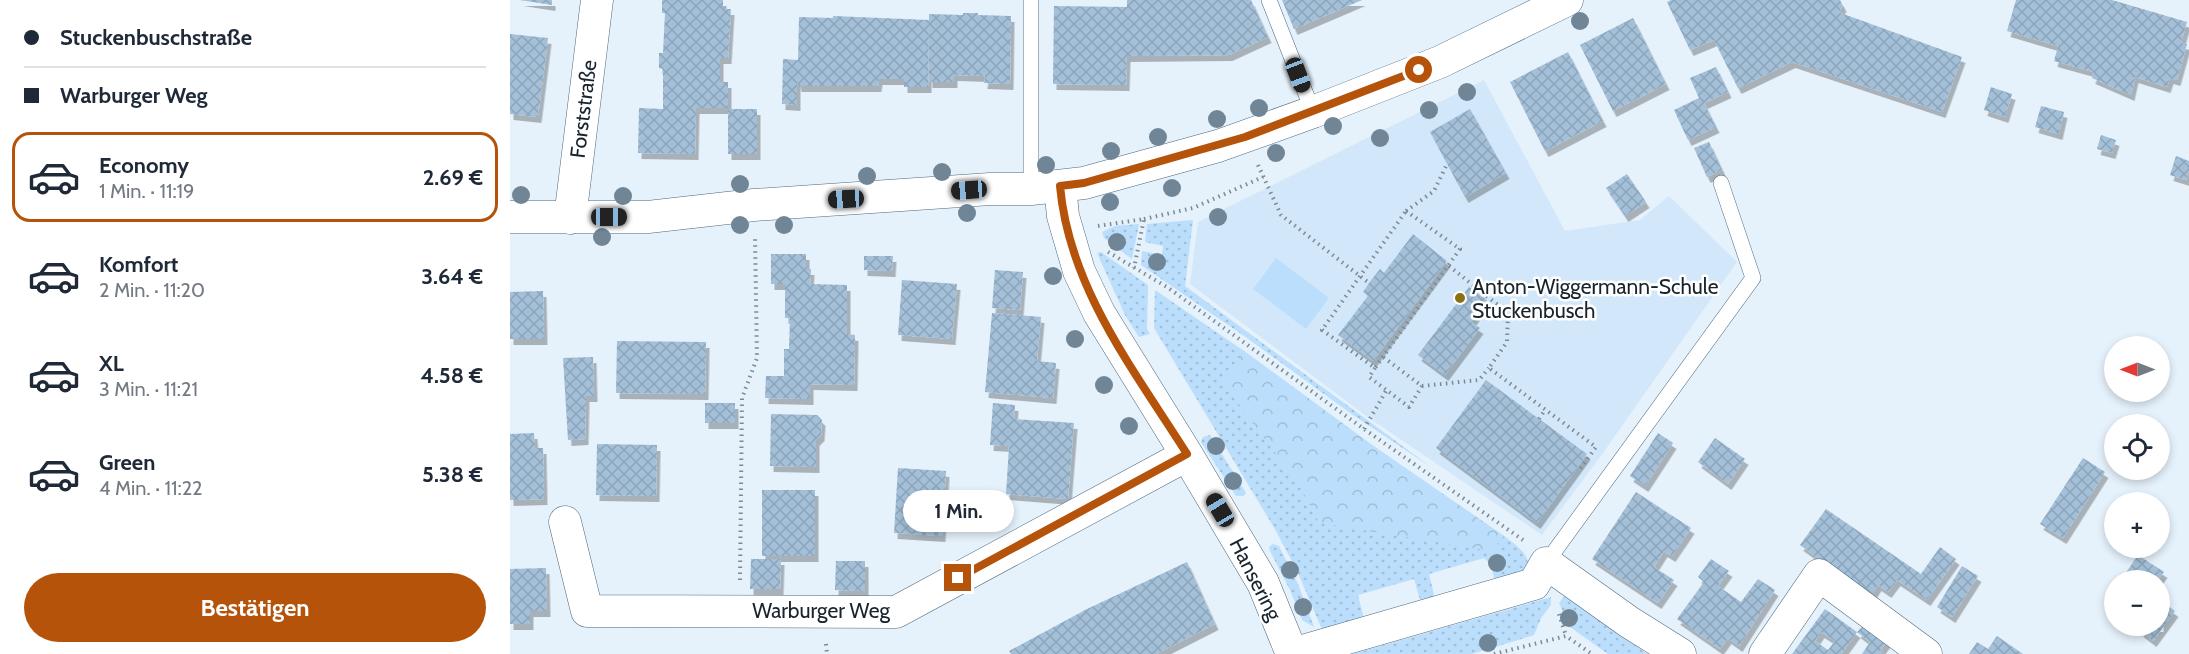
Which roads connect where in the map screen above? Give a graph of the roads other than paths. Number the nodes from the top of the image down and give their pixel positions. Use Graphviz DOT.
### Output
graph roads {
  1 [pos="597,0"];
  2 [pos="1031,0"];
  3 [pos="1269,0"];
  4 [pos="1567,0"];
  5 [pos="1313,112"];
  6 [pos="1721,183"];
  7 [pos="1051,197"];
  8 [pos="510,217"];
  9 [pos="570,218"];
  10 [pos="1187,454"];
  11 [pos="565,522"];
  12 [pos="1546,563"];
  13 [pos="1292,654"];
  14 [pos="1680,654"];
  15 [pos="1765,654"];
  16 [pos="1926,654"];
  1 -- 9 [label="street, Forststraße"];
  2 -- 7 [label="lane"];
  3 -- 5 [label="lane"];
  4 -- 5 [label="street"];
  5 -- 7 [label="street"];
  6 -- 12 [label="lane"];
  7 -- 9 [label="street"];
  7 -- 10 [label="street, Hansering"];
  8 -- 9 [label="street"];
  10 -- 11 [label="street, Warburger Weg"];
  10 -- 13 [label="street, Hansering"];
  12 -- 13 [label="street"];
  12 -- 14 [label="street"];
  15 -- 16 [label="street"];
}
